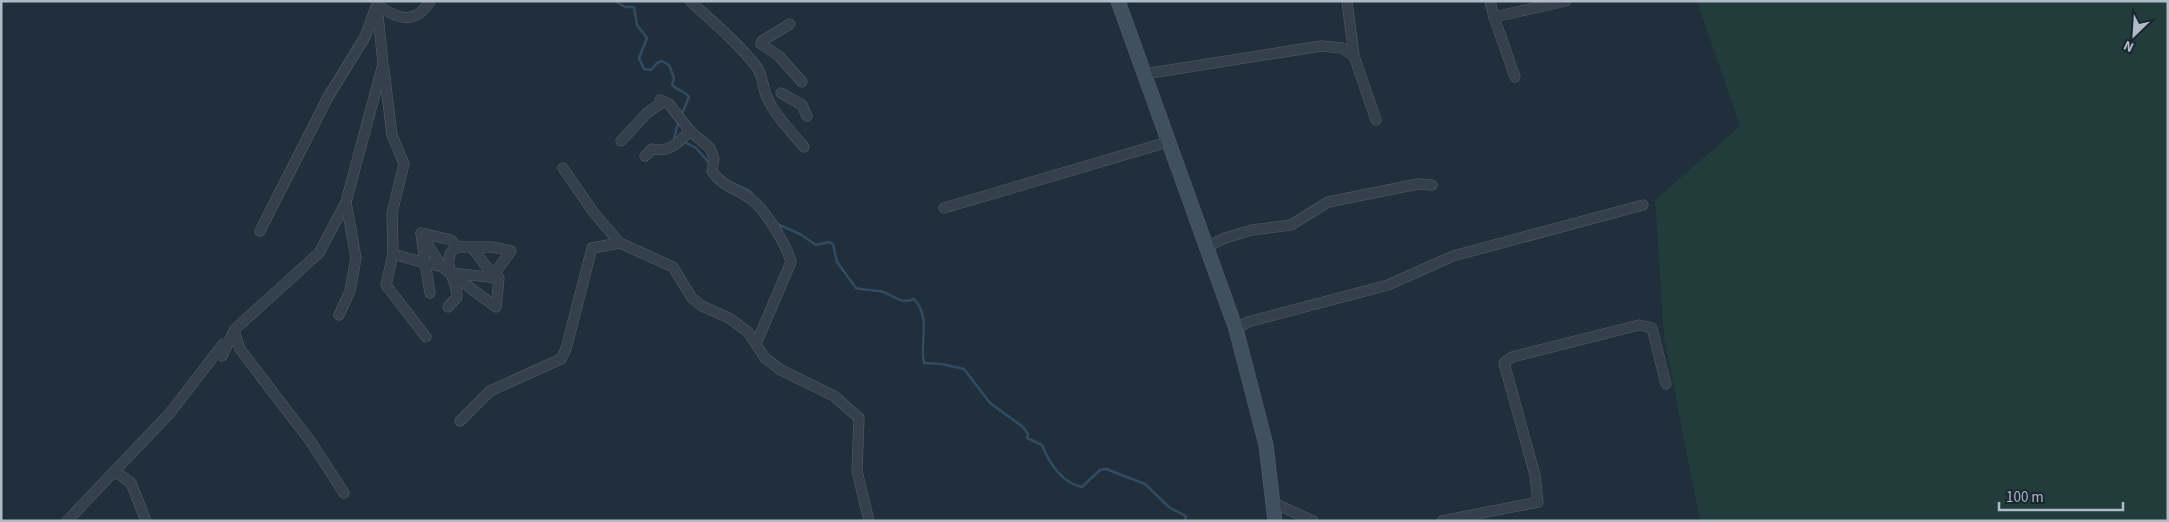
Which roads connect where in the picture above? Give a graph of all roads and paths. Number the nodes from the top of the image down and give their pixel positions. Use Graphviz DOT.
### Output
graph roads {
  1 [pos="430,1"];
  2 [pos="690,1"];
  3 [pos="1118,1"];
  4 [pos="1347,1"];
  5 [pos="1490,1"];
  6 [pos="1566,1"];
  7 [pos="377,3"];
  8 [pos="1494,16"];
  9 [pos="790,24"];
  10 [pos="1354,56"];
  11 [pos="383,64"];
  12 [pos="1144,74"];
  13 [pos="1515,77"];
  14 [pos="802,82"];
  15 [pos="780,93"];
  16 [pos="807,116"];
  17 [pos="1376,120"];
  18 [pos="690,131"];
  19 [pos="621,142"];
  20 [pos="1168,142"];
  21 [pos="804,147"];
  22 [pos="645,156"];
  23 [pos="563,168"];
  24 [pos="1432,185"];
  25 [pos="346,202"];
  26 [pos="1643,205"];
  27 [pos="944,208"];
  28 [pos="260,231"];
  29 [pos="421,233"];
  30 [pos="620,243"];
  31 [pos="457,247"];
  32 [pos="1206,247"];
  33 [pos="472,248"];
  34 [pos="393,254"];
  35 [pos="425,264"];
  36 [pos="441,266"];
  37 [pos="450,272"];
  38 [pos="430,293"];
  39 [pos="448,308"];
  40 [pos="339,315"];
  41 [pos="235,329"];
  42 [pos="1236,329"];
  43 [pos="426,337"];
  44 [pos="756,344"];
  45 [pos="222,356"];
  46 [pos="1666,384"];
  47 [pos="460,421"];
  48 [pos="116,472"];
  49 [pos="344,493"];
  50 [pos="1274,503"];
  51 [pos="1304,518"];
  52 [pos="67,521"];
  53 [pos="146,521"];
  54 [pos="869,521"];
  55 [pos="1275,521"];
  56 [pos="1313,521"];
  57 [pos="1442,521"];
  1 -- 7 [label="street"];
  2 -- 21 [label="street"];
  3 -- 12 [label="main road"];
  4 -- 10 [label="street"];
  5 -- 8 [label="street"];
  6 -- 8 [label="street"];
  7 -- 11 [label="street"];
  7 -- 28 [label="street"];
  8 -- 13 [label="street"];
  9 -- 14 [label="street"];
  10 -- 12 [label="street"];
  10 -- 17 [label="street"];
  11 -- 25 [label="street"];
  11 -- 34 [label="street"];
  12 -- 20 [label="main road"];
  15 -- 16 [label="street"];
  18 -- 19 [label="street"];
  18 -- 22 [label="street"];
  18 -- 44 [label="street"];
  20 -- 27 [label="street"];
  20 -- 32 [label="main road"];
  23 -- 30 [label="street"];
  24 -- 32 [label="street"];
  25 -- 40 [label="street"];
  25 -- 41 [label="street"];
  26 -- 42 [label="street"];
  29 -- 31 [label="street"];
  29 -- 35 [label="street"];
  29 -- 36 [label="street"];
  30 -- 44 [label="street"];
  30 -- 47 [label="street"];
  31 -- 33 [label="street"];
  31 -- 37 [label="street"];
  32 -- 42 [label="main road"];
  34 -- 35 [label="street"];
  34 -- 43 [label="street"];
  35 -- 36 [label="street"];
  35 -- 38 [label="street"];
  36 -- 37 [label="street"];
  37 -- 37 [label="street"];
  37 -- 39 [label="street"];
  41 -- 45 [label="street"];
  41 -- 48 [label="street"];
  41 -- 49 [label="street"];
  42 -- 50 [label="main road"];
  44 -- 54 [label="street"];
  46 -- 57 [label="street"];
  48 -- 52 [label="street"];
  48 -- 53 [label="street"];
  50 -- 51 [label="street"];
  50 -- 55 [label="main road"];
  51 -- 56 [label="street"];
}
